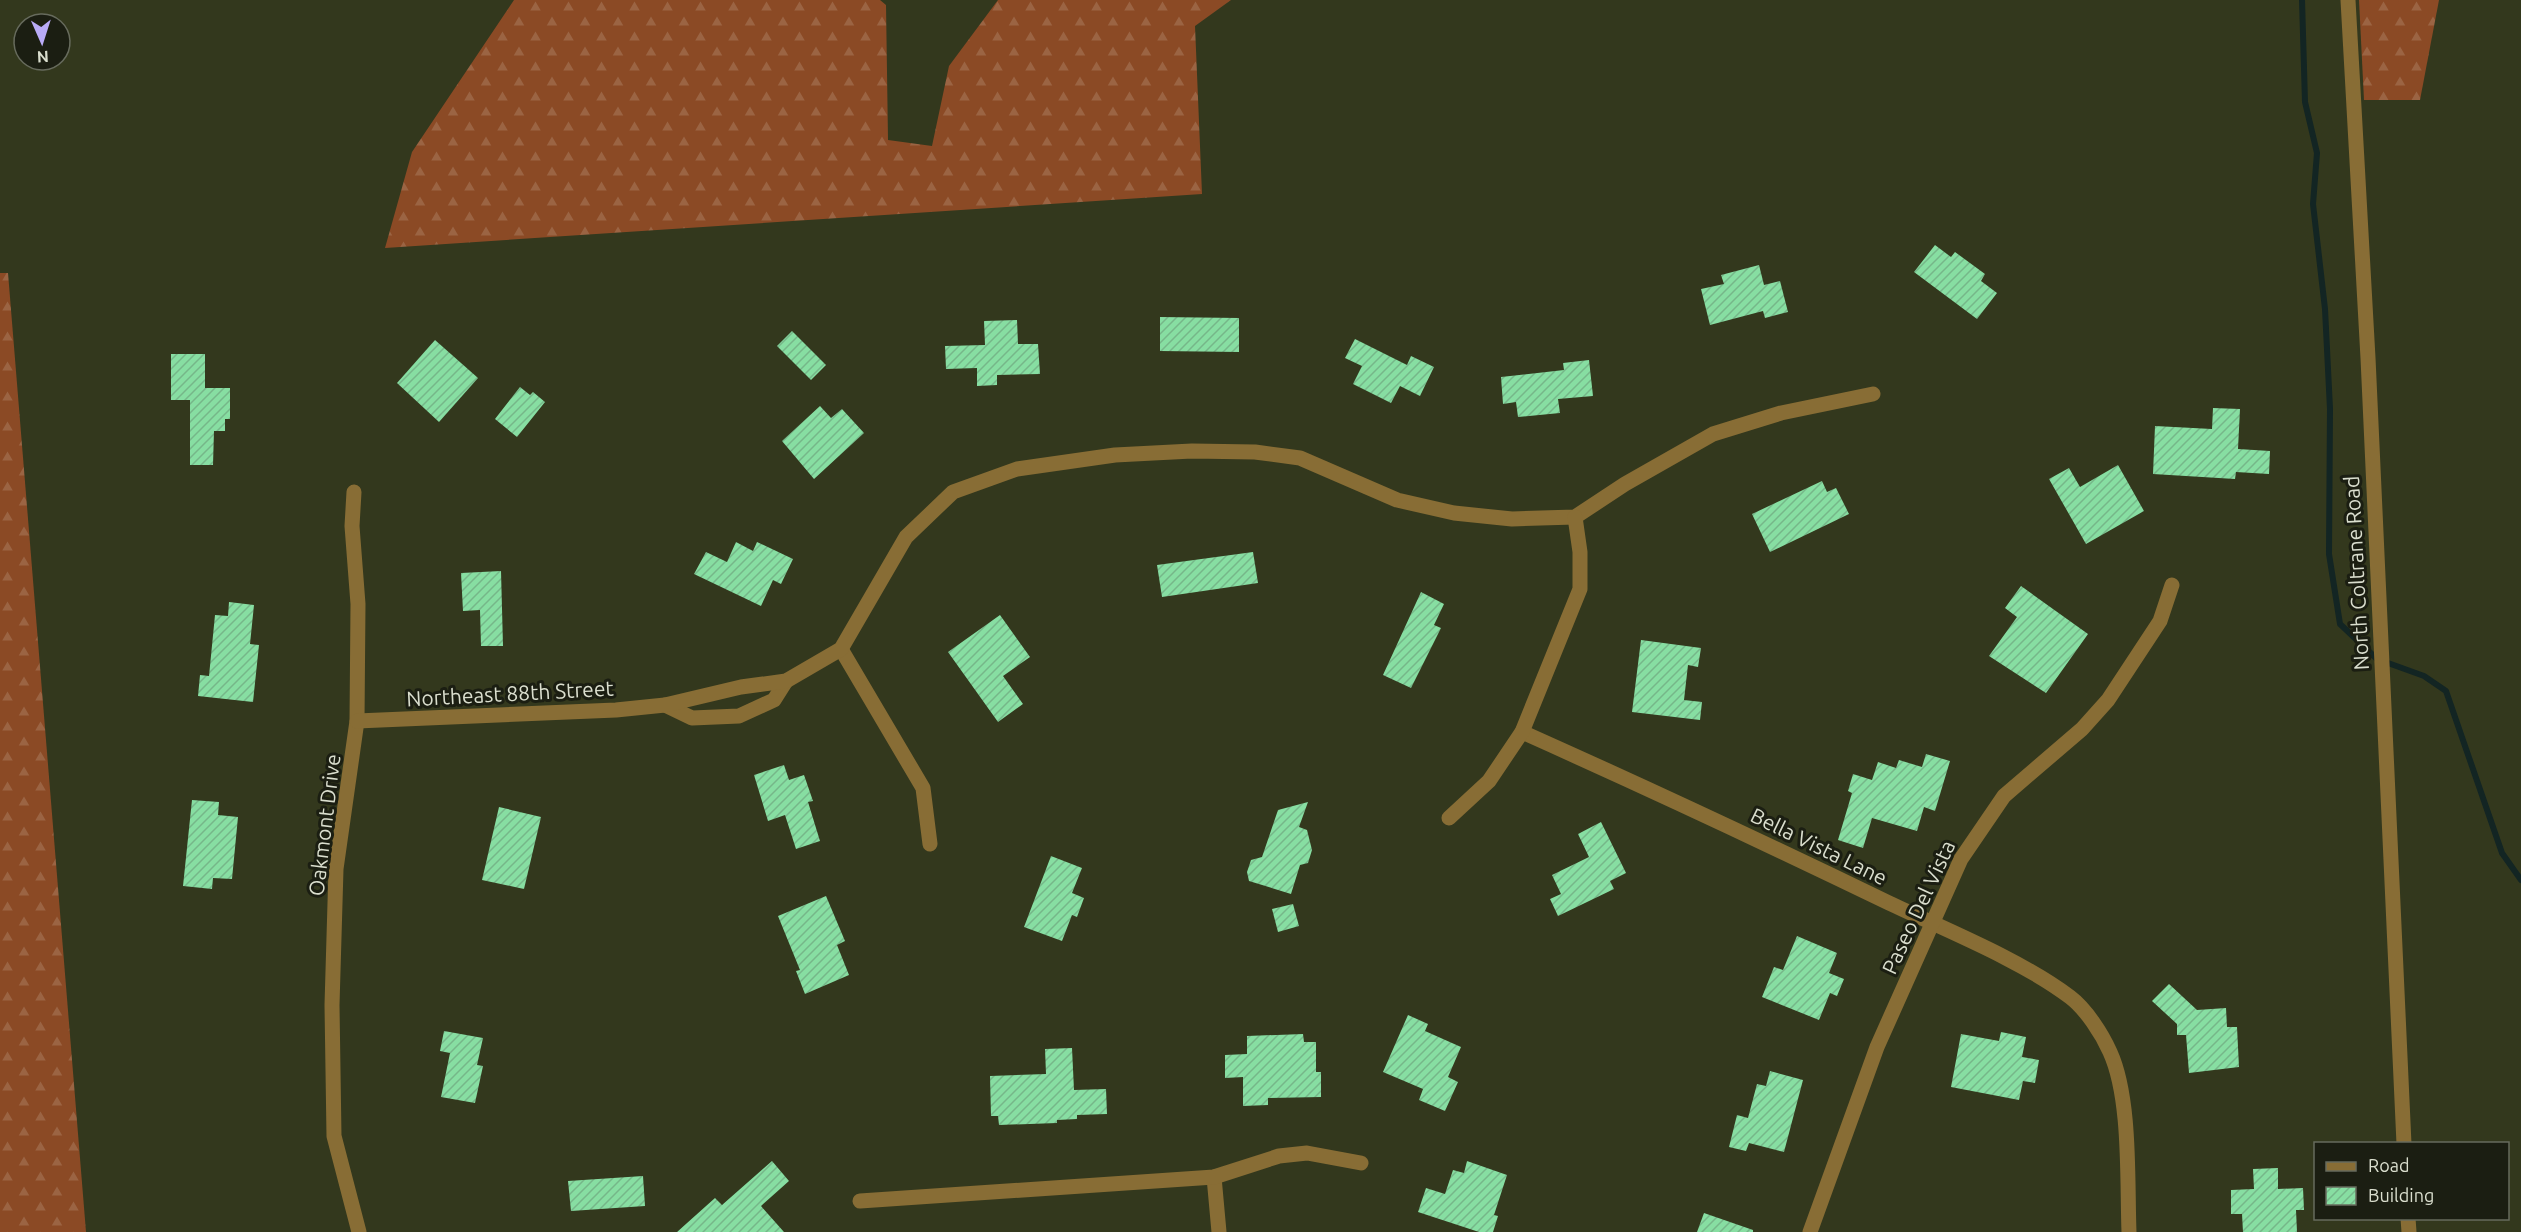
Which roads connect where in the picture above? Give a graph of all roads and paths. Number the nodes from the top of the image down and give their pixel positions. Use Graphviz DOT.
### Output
graph roads {
  1 [pos="2348,0"];
  2 [pos="1873,394"];
  3 [pos="354,492"];
  4 [pos="1575,517"];
  5 [pos="2172,585"];
  6 [pos="841,649"];
  7 [pos="786,681"];
  8 [pos="665,705"];
  9 [pos="357,721"];
  10 [pos="1522,732"];
  11 [pos="1449,818"];
  12 [pos="930,844"];
  13 [pos="1932,923"];
  14 [pos="2404,1142"];
  15 [pos="1361,1163"];
  16 [pos="1214,1177"];
  17 [pos="860,1201"];
  18 [pos="359,1232"];
  19 [pos="1219,1232"];
  20 [pos="1810,1232"];
  21 [pos="2129,1232"];
  1 -- 14 [label="street, North Coltrane Road"];
  2 -- 4 [label="street"];
  3 -- 9 [label="street, Oakmont Drive"];
  4 -- 6 [label="street, Northeast 88th Street"];
  4 -- 10 [label="street"];
  5 -- 13 [label="street, Paseo Del Vista"];
  6 -- 7 [label="street, Northeast 88th Street"];
  6 -- 12 [label="street"];
  7 -- 8 [label="street, Northeast 88th Street"];
  7 -- 8 [label="street, Northeast 88th Street"];
  8 -- 9 [label="street, Northeast 88th Street"];
  9 -- 18 [label="street, Oakmont Drive"];
  10 -- 11 [label="street"];
  10 -- 13 [label="street, Bella Vista Lane"];
  13 -- 20 [label="street, Paseo Del Vista"];
  13 -- 21 [label="street, Bella Vista Lane"];
  15 -- 16 [label="street"];
  16 -- 17 [label="street"];
  16 -- 19 [label="street"];
}
